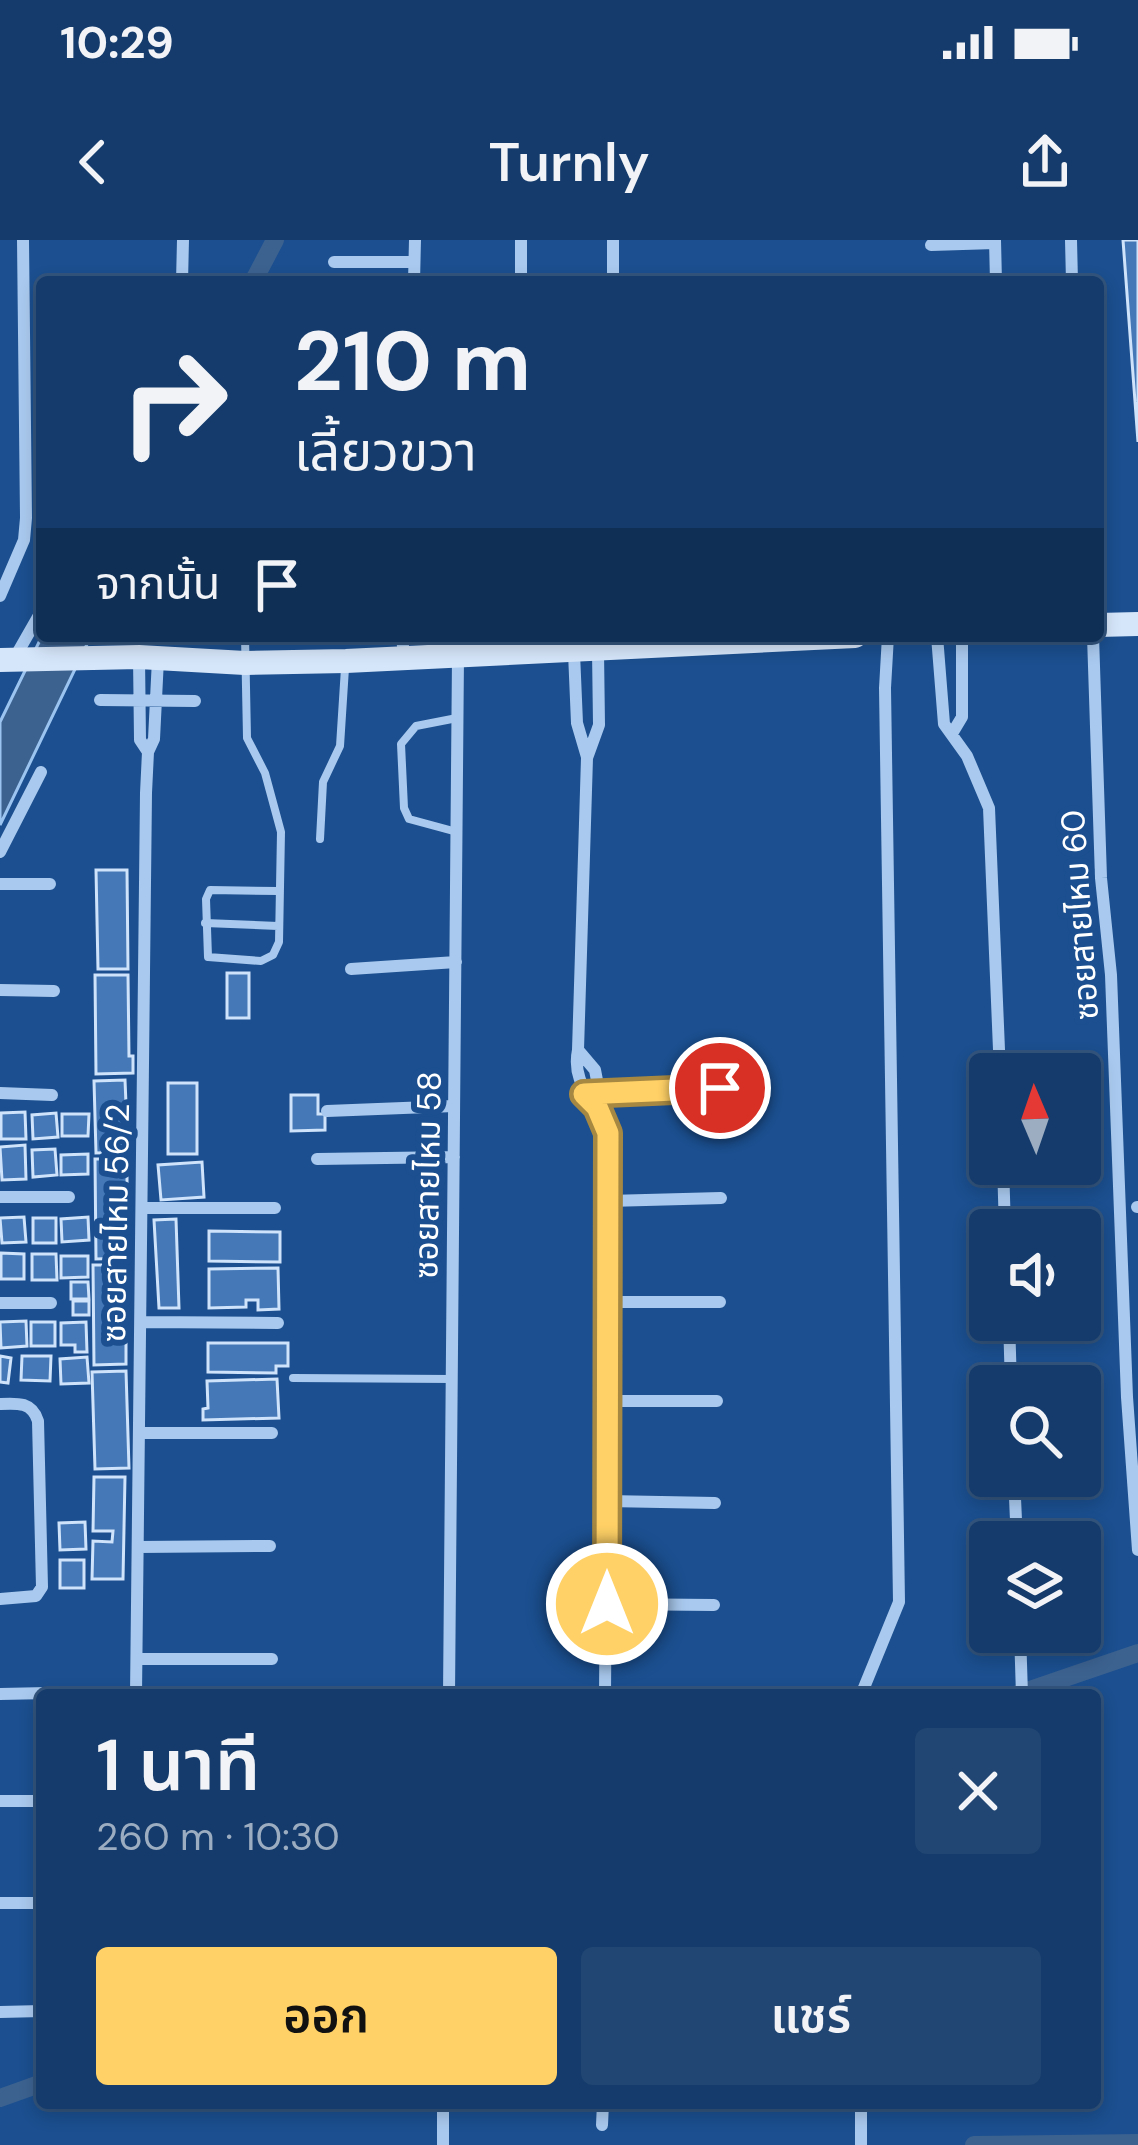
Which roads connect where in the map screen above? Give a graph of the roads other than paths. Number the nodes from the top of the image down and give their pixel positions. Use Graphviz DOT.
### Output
graph roads {
  1 [pos="23,240"];
  2 [pos="183,240"];
  3 [pos="415,240"];
  4 [pos="521,240"];
  5 [pos="613,240"];
  6 [pos="1071,240"];
  7 [pos="995,242"];
  8 [pos="931,245"];
  9 [pos="334,262"];
  10 [pos="414,262"];
  11 [pos="182,276"];
  12 [pos="414,276"];
  13 [pos="521,276"];
  14 [pos="613,276"];
  15 [pos="996,276"];
  16 [pos="1072,276"];
  17 [pos="0,596"];
  18 [pos="36,620"];
  19 [pos="1138,624"];
  20 [pos="1104,625"];
  21 [pos="245,642"];
  22 [pos="721,642"];
  23 [pos="888,642"];
  24 [pos="937,642"];
  25 [pos="962,642"];
  26 [pos="1093,642"];
  27 [pos="512,645"];
  28 [pos="545,645"];
  29 [pos="414,646"];
  30 [pos="587,648"];
  31 [pos="125,653"];
  32 [pos="458,656"];
  33 [pos="12,660"];
  34 [pos="346,661"];
  35 [pos="245,663"];
  36 [pos="100,700"];
  37 [pos="195,700"];
  38 [pos="137,701"];
  39 [pos="157,702"];
  40 [pos="458,718"];
  41 [pos="953,732"];
  42 [pos="148,752"];
  43 [pos="587,758"];
  44 [pos="41,772"];
  45 [pos="457,832"];
  46 [pos="320,839"];
  47 [pos="0,852"];
  48 [pos="0,884"];
  49 [pos="50,884"];
  50 [pos="278,891"];
  51 [pos="205,923"];
  52 [pos="278,926"];
  53 [pos="456,962"];
  54 [pos="351,969"];
  55 [pos="0,990"];
  56 [pos="54,992"];
  57 [pos="578,1050"];
  58 [pos="999,1053"];
  59 [pos="720,1088"];
  60 [pos="600,1091"];
  61 [pos="0,1094"];
  62 [pos="584,1094"];
  63 [pos="52,1095"];
  64 [pos="454,1106"];
  65 [pos="597,1107"];
  66 [pos="328,1111"];
  67 [pos="454,1157"];
  68 [pos="317,1159"];
  69 [pos="0,1197"];
  70 [pos="70,1197"];
  71 [pos="721,1198"];
  72 [pos="608,1201"];
  73 [pos="142,1208"];
  74 [pos="275,1208"];
  75 [pos="720,1301"];
  76 [pos="608,1302"];
  77 [pos="0,1303"];
  78 [pos="51,1303"];
  79 [pos="141,1322"];
  80 [pos="278,1323"];
  81 [pos="293,1378"];
  82 [pos="452,1379"];
  83 [pos="608,1401"];
  84 [pos="717,1401"];
  85 [pos="0,1404"];
  86 [pos="140,1433"];
  87 [pos="272,1433"];
  88 [pos="607,1501"];
  89 [pos="715,1503"];
  90 [pos="270,1546"];
  91 [pos="138,1547"];
  92 [pos="1138,1550"];
  93 [pos="0,1599"];
  94 [pos="607,1604"];
  95 [pos="714,1605"];
  96 [pos="1021,1653"];
  97 [pos="272,1658"];
  98 [pos="136,1659"];
  99 [pos="136,1689"];
  100 [pos="449,1689"];
  101 [pos="605,1689"];
  102 [pos="863,1689"];
  103 [pos="1022,1689"];
  104 [pos="36,1693"];
  105 [pos="0,1694"];
  106 [pos="0,1801"];
  107 [pos="36,1802"];
  108 [pos="36,1903"];
  109 [pos="0,1904"];
  110 [pos="36,2011"];
  111 [pos="0,2012"];
  112 [pos="603,2109"];
  113 [pos="861,2109"];
  114 [pos="602,2126"];
  115 [pos="861,2145"];
  1 -- 17 [label="street"];
  2 -- 11 [label="street"];
  3 -- 10 [label="street"];
  4 -- 13 [label="street"];
  5 -- 14 [label="street"];
  6 -- 16 [label="street"];
  7 -- 8 [label="street"];
  7 -- 15 [label="street"];
  9 -- 10 [label="street"];
  10 -- 12 [label="street"];
  18 -- 33 [label="street"];
  19 -- 20 [label="main road"];
  21 -- 35 [label="lane"];
  22 -- 30 [label="main road"];
  23 -- 102 [label="street"];
  24 -- 41 [label="street"];
  25 -- 41 [label="street"];
  26 -- 92 [label="street, ซอยสายไหม 60"];
  27 -- 28 [label="main road"];
  27 -- 32 [label="main road"];
  28 -- 30 [label="main road"];
  29 -- 32 [label="main road"];
  29 -- 34 [label="main road"];
  30 -- 43 [label="street"];
  30 -- 43 [label="street"];
  31 -- 33 [label="main road"];
  31 -- 35 [label="main road"];
  31 -- 38 [label="street, ซอยสายไหม 56/2"];
  31 -- 39 [label="street, ซอยสายไหม 56/2"];
  32 -- 40 [label="street, ซอยสายไหม 58"];
  34 -- 35 [label="main road"];
  34 -- 46 [label="lane"];
  35 -- 50 [label="lane"];
  36 -- 38 [label="street"];
  37 -- 39 [label="street"];
  38 -- 39 [label="street"];
  38 -- 42 [label="street, ซอยสายไหม 56/2"];
  39 -- 42 [label="street, ซอยสายไหม 56/2"];
  40 -- 45 [label="street, ซอยสายไหม 58"];
  40 -- 45 [label="lane"];
  41 -- 58 [label="street"];
  42 -- 73 [label="street, ซอยสายไหม 56/2"];
  43 -- 57 [label="street"];
  44 -- 47 [label="street"];
  45 -- 53 [label="street, ซอยสายไหม 58"];
  48 -- 49 [label="street"];
  50 -- 51 [label="lane"];
  50 -- 52 [label="lane"];
  51 -- 52 [label="lane"];
  51 -- 52 [label="lane"];
  53 -- 54 [label="street"];
  53 -- 64 [label="street, ซอยสายไหม 58"];
  55 -- 56 [label="street"];
  57 -- 60 [label="street"];
  57 -- 62 [label="street"];
  59 -- 60 [label="street"];
  60 -- 62 [label="street"];
  60 -- 65 [label="street"];
  61 -- 63 [label="street"];
  62 -- 65 [label="street"];
  64 -- 66 [label="street"];
  64 -- 67 [label="street, ซอยสายไหม 58"];
  65 -- 72 [label="street"];
  67 -- 68 [label="street"];
  67 -- 82 [label="street, ซอยสายไหม 58"];
  69 -- 70 [label="street"];
  71 -- 72 [label="street"];
  72 -- 76 [label="street"];
  73 -- 74 [label="street"];
  73 -- 79 [label="street, ซอยสายไหม 56/2"];
  75 -- 76 [label="street"];
  76 -- 83 [label="street"];
  77 -- 78 [label="street"];
  79 -- 80 [label="street"];
  79 -- 86 [label="street, ซอยสายไหม 56/2"];
  81 -- 82 [label="lane"];
  82 -- 100 [label="street, ซอยสายไหม 58"];
  83 -- 84 [label="street"];
  83 -- 88 [label="street"];
  85 -- 93 [label="street"];
  86 -- 87 [label="street"];
  86 -- 91 [label="street, ซอยสายไหม 56/2"];
  88 -- 89 [label="street"];
  88 -- 94 [label="street"];
  90 -- 91 [label="street"];
  91 -- 98 [label="street, ซอยสายไหม 56/2"];
  94 -- 95 [label="street"];
  94 -- 101 [label="street"];
  96 -- 103 [label="street"];
  97 -- 98 [label="street"];
  98 -- 99 [label="street, ซอยสายไหม 56/2"];
  104 -- 105 [label="street"];
  106 -- 107 [label="street"];
  108 -- 109 [label="street"];
  110 -- 111 [label="street"];
  112 -- 114 [label="street"];
  113 -- 115 [label="street"];
}
